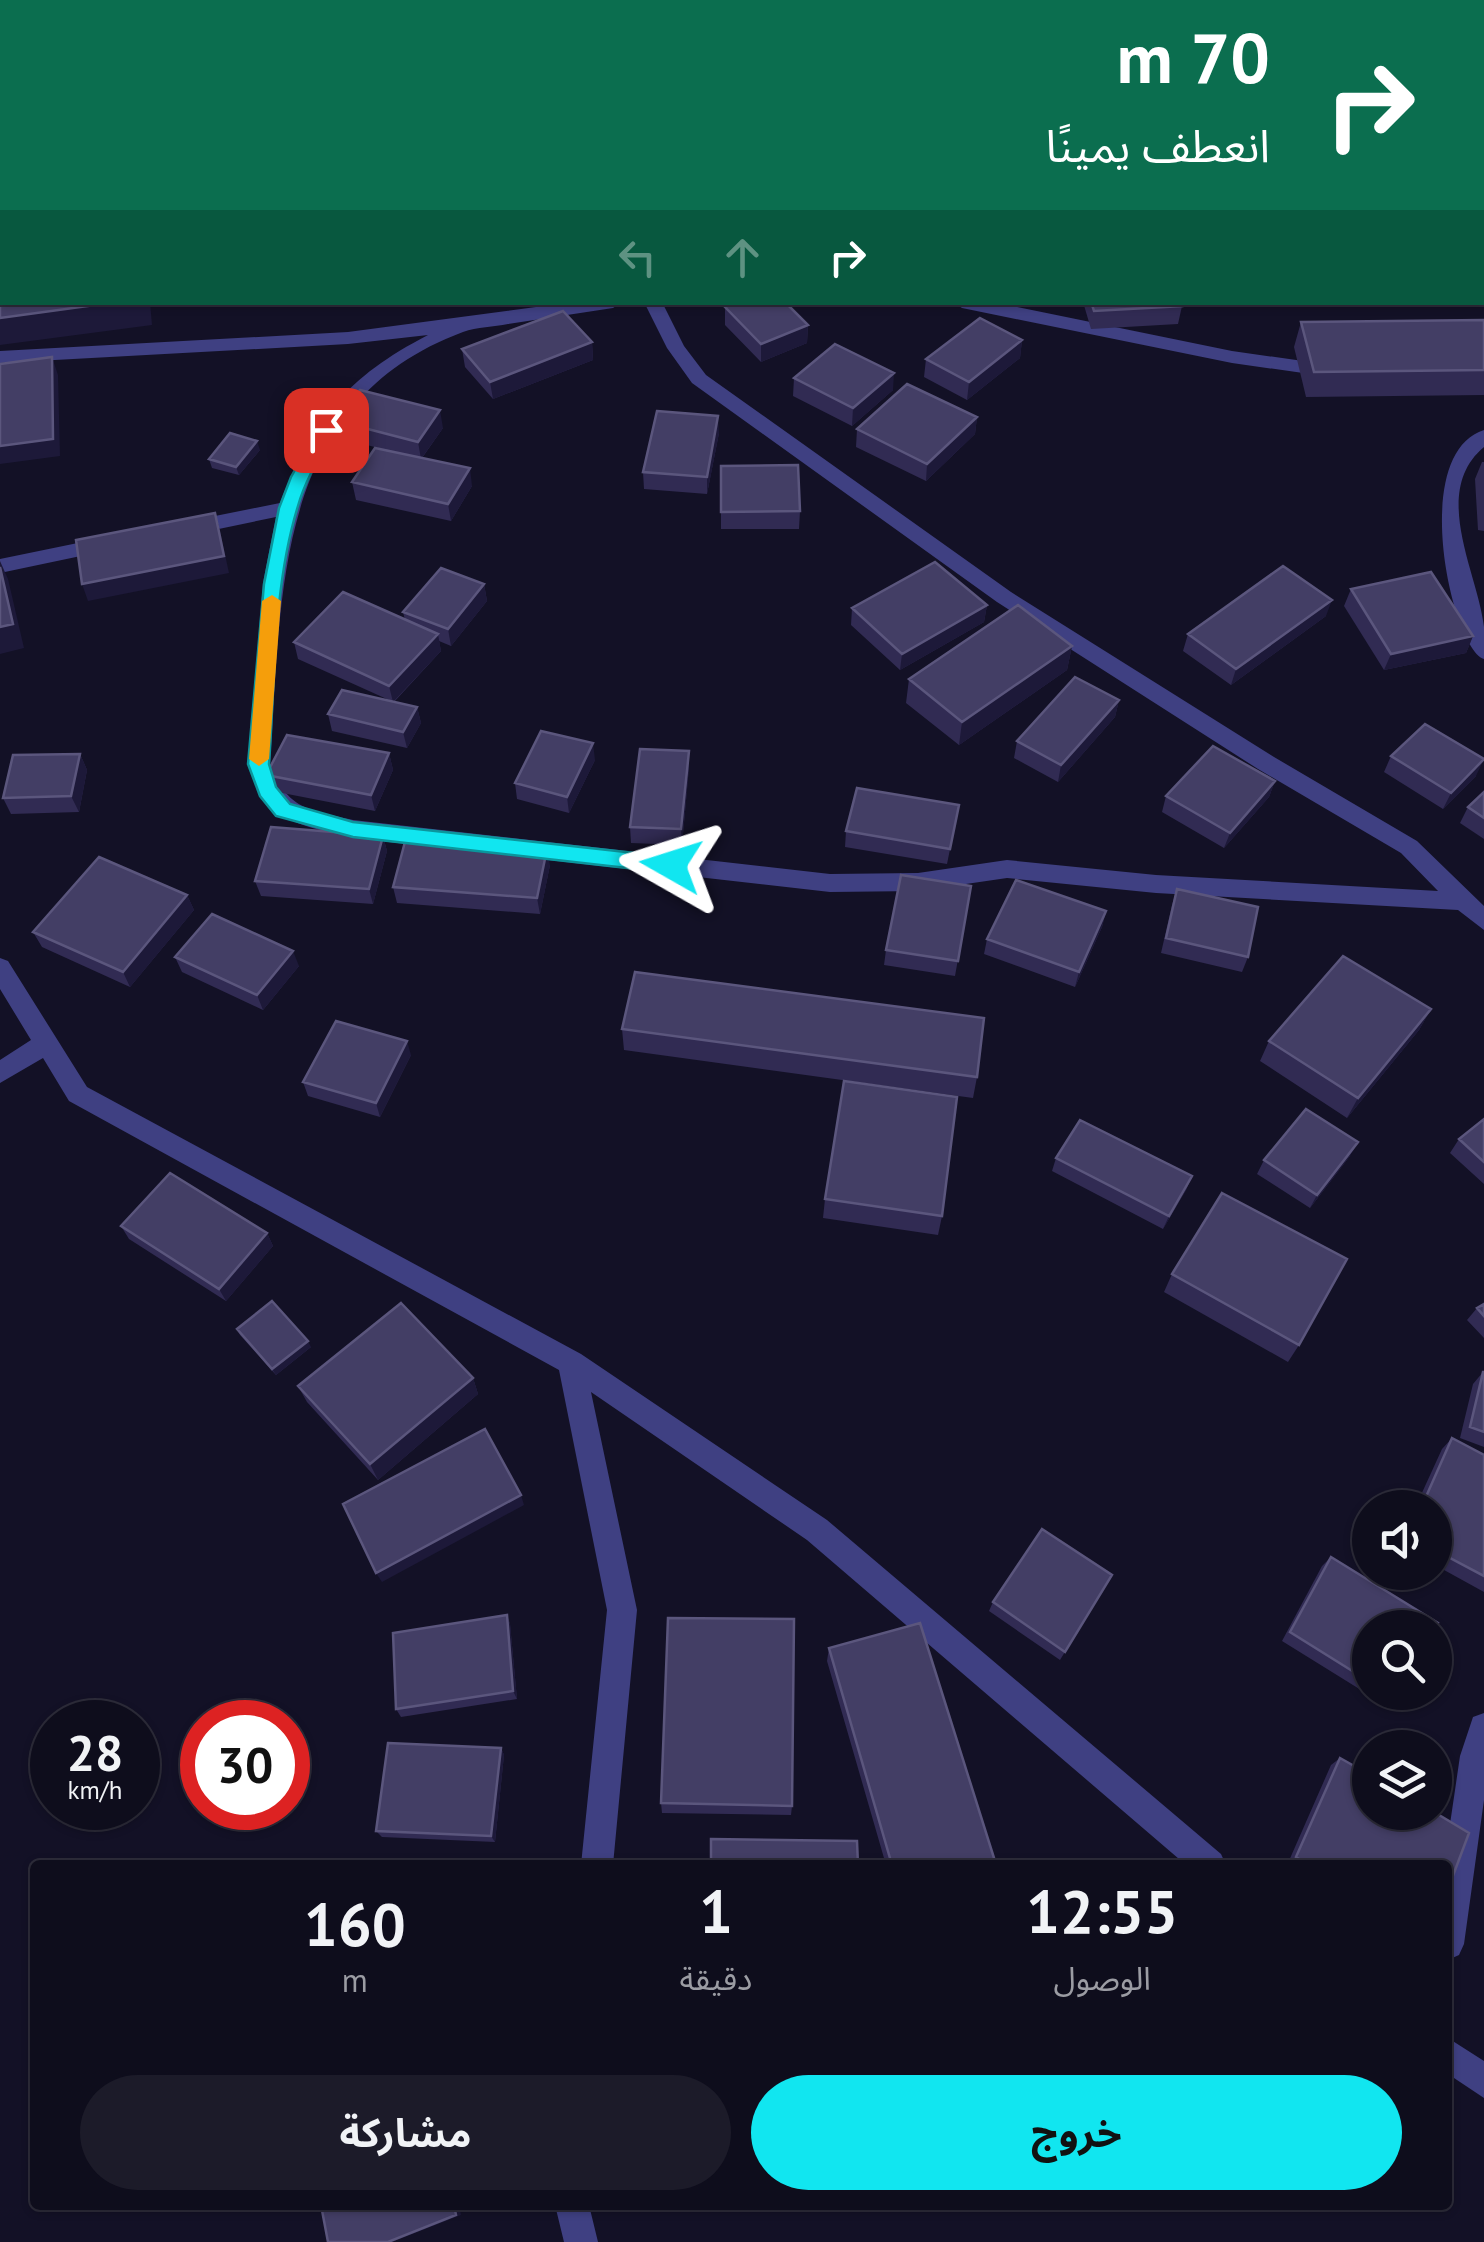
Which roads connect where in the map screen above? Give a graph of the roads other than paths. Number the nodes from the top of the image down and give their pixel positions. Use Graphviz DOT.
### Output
graph roads {
  1 [pos="593,305"];
  2 [pos="654,305"];
  3 [pos="977,305"];
  4 [pos="460,326"];
  5 [pos="0,358"];
  6 [pos="1357,374"];
  7 [pos="1484,436"];
  8 [pos="288,508"];
  9 [pos="173,531"];
  10 [pos="134,539"];
  11 [pos="0,566"];
  12 [pos="1484,651"];
  13 [pos="1461,902"];
  14 [pos="1484,921"];
  15 [pos="0,968"];
  16 [pos="44,1044"];
  17 [pos="0,1073"];
  18 [pos="571,1363"];
  19 [pos="1484,1728"];
  20 [pos="597,1860"];
  21 [pos="1204,1860"];
  22 [pos="1452,1916"];
  23 [pos="1452,2057"];
  24 [pos="1484,2082"];
  25 [pos="573,2210"];
  26 [pos="581,2242"];
  1 -- 4 [label="street"];
  2 -- 13 [label="street"];
  3 -- 6 [label="street"];
  4 -- 5 [label="street"];
  4 -- 8 [label="street"];
  7 -- 12 [label="street"];
  8 -- 9 [label="street"];
  8 -- 13 [label="street"];
  10 -- 11 [label="street"];
  13 -- 14 [label="street"];
  15 -- 16 [label="street"];
  16 -- 17 [label="street"];
  16 -- 18 [label="street"];
  18 -- 20 [label="street"];
  18 -- 21 [label="street"];
  19 -- 22 [label="street"];
  23 -- 24 [label="street"];
  25 -- 26 [label="street"];
}
